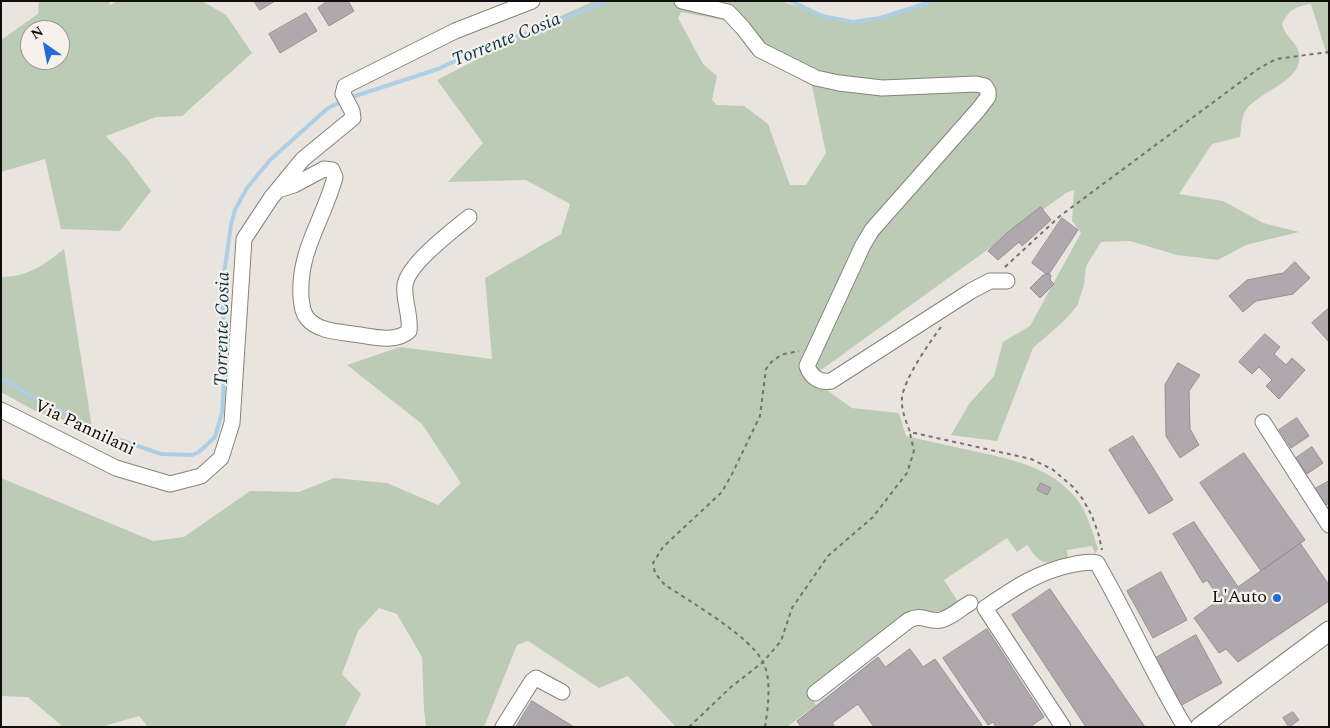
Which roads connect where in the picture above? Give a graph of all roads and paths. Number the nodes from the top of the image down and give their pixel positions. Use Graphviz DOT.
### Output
graph roads {
  1 [pos="532,1"];
  2 [pos="682,1"];
  3 [pos="1329,52"];
  4 [pos="278,190"];
  5 [pos="468,217"];
  6 [pos="990,281"];
  7 [pos="1007,281"];
  8 [pos="952,303"];
  9 [pos="816,347"];
  10 [pos="1,410"];
  11 [pos="1263,422"];
  12 [pos="910,432"];
  13 [pos="1329,525"];
  14 [pos="1101,569"];
  15 [pos="970,603"];
  16 [pos="1329,630"];
  17 [pos="1329,645"];
  18 [pos="763,662"];
  19 [pos="562,692"];
  20 [pos="815,693"];
  21 [pos="1212,725"];
  22 [pos="503,727"];
  23 [pos="689,727"];
  24 [pos="765,727"];
  25 [pos="1063,727"];
  26 [pos="1184,727"];
  1 -- 4 [label="street"];
  2 -- 9 [label="street"];
  3 -- 6 [label="path"];
  4 -- 5 [label="street"];
  4 -- 10 [label="street, Via Pannilani"];
  6 -- 7 [label="street"];
  6 -- 8 [label="street"];
  8 -- 9 [label="street"];
  8 -- 12 [label="path"];
  9 -- 18 [label="path"];
  11 -- 13 [label="street"];
  12 -- 14 [label="path"];
  12 -- 18 [label="path"];
  14 -- 25 [label="street"];
  14 -- 26 [label="street"];
  15 -- 20 [label="street"];
  16 -- 21 [label="main road"];
  17 -- 21 [label="main road"];
  18 -- 23 [label="path"];
  18 -- 24 [label="path"];
  19 -- 22 [label="street"];
}
